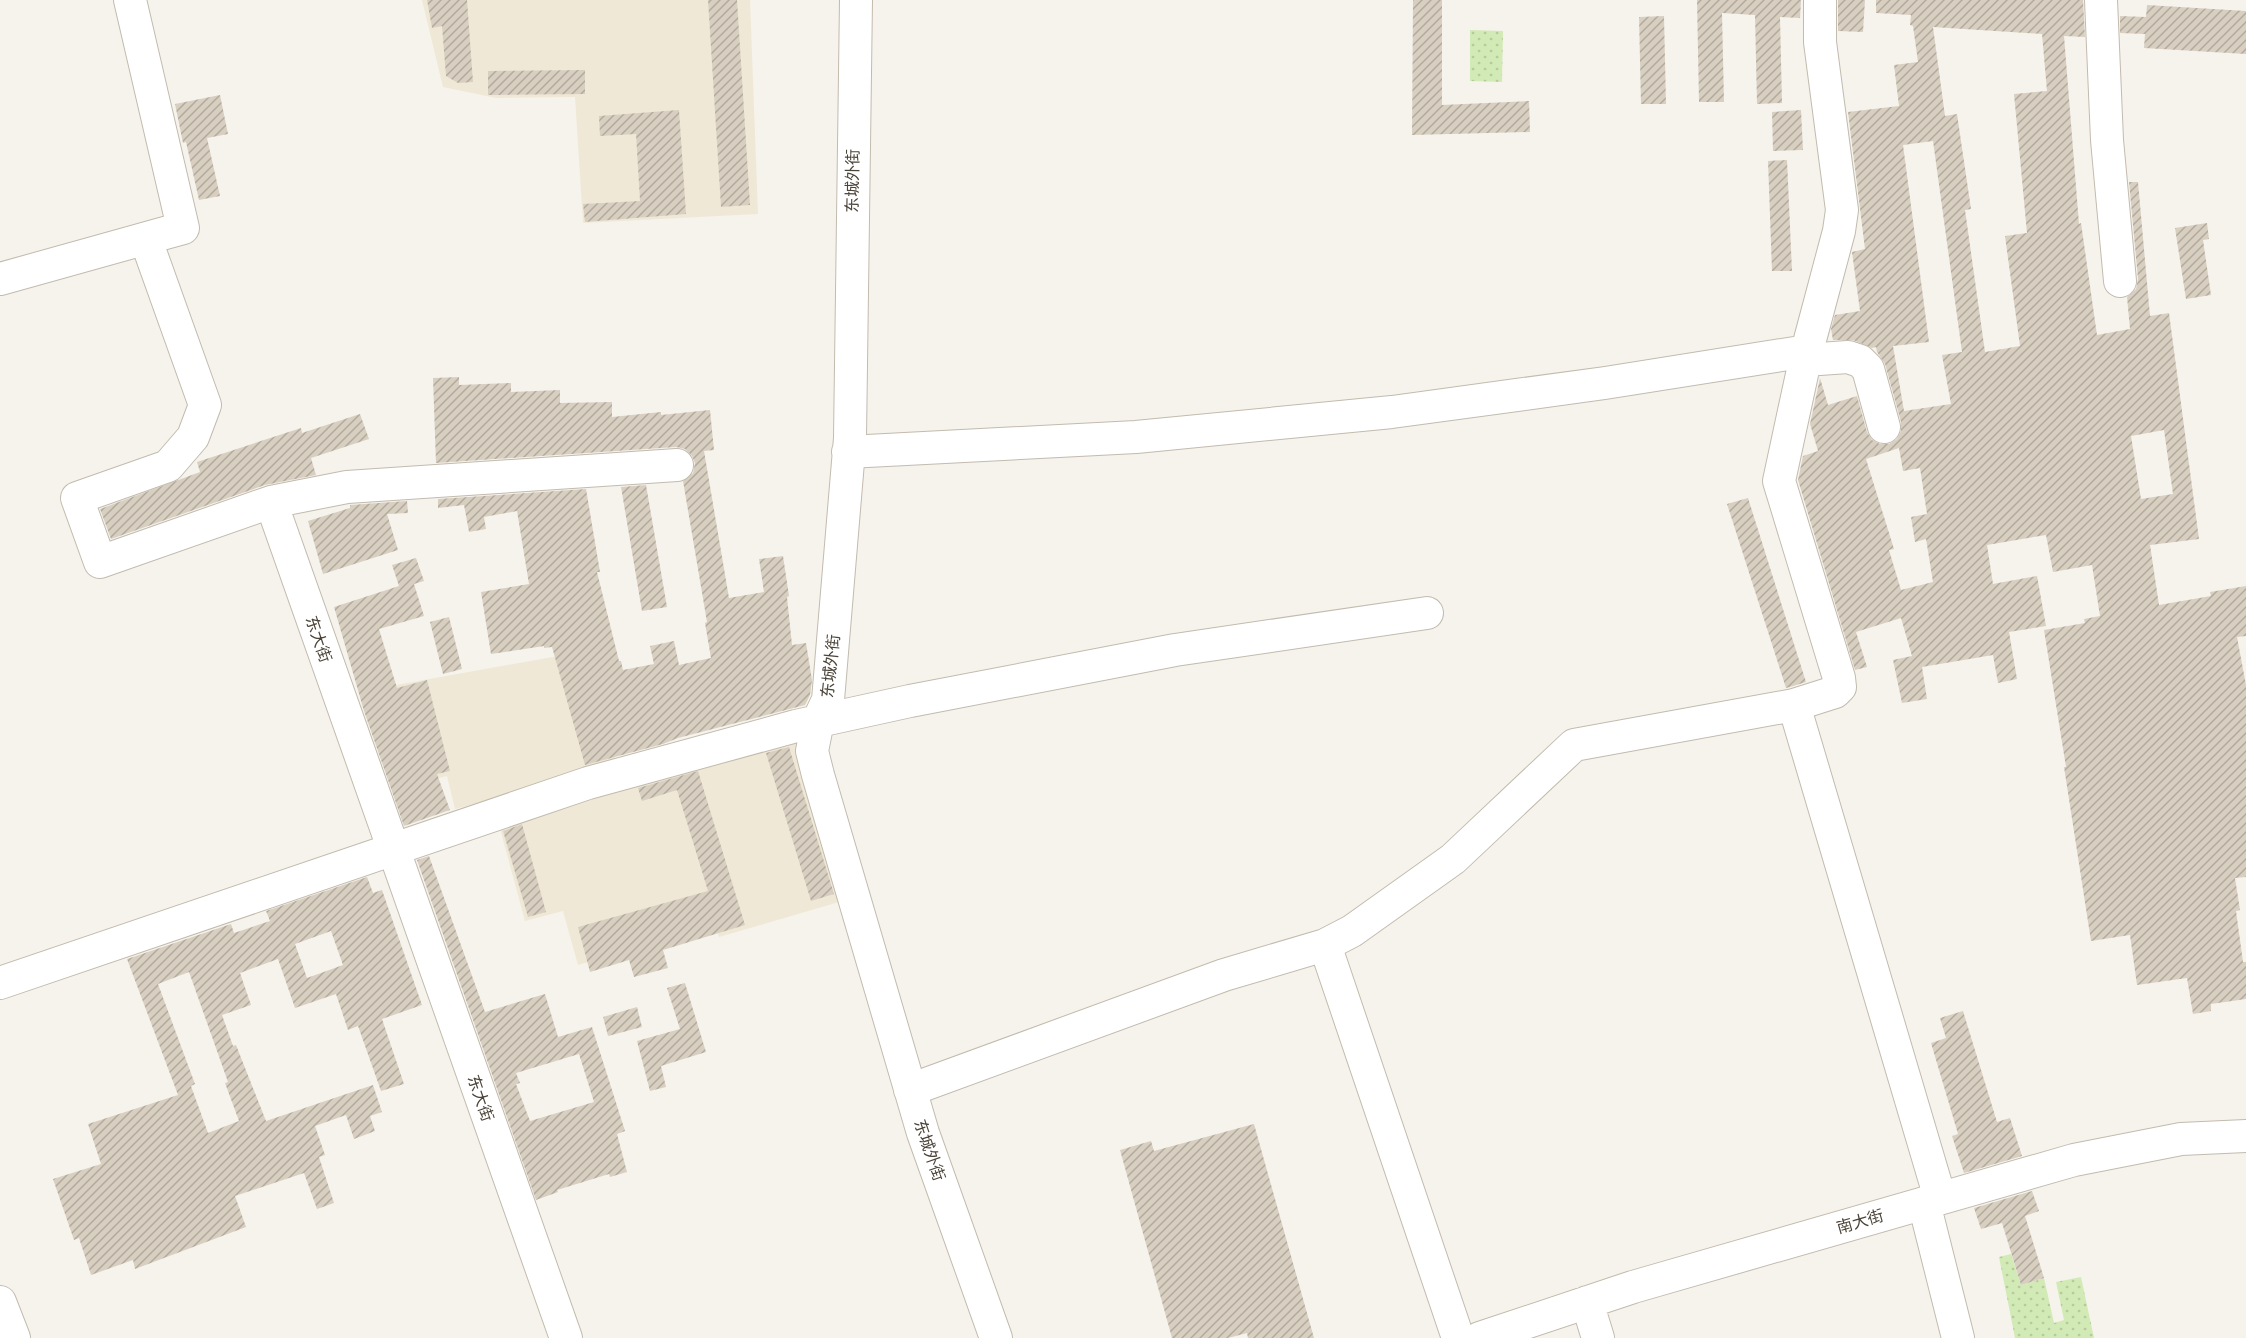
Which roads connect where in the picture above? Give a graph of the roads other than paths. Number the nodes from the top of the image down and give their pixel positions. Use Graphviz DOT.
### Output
graph roads {
  1 [pos="130,0"];
  2 [pos="856,0"];
  3 [pos="1820,0"];
  4 [pos="2101,0"];
  5 [pos="146,240"];
  6 [pos="0,279"];
  7 [pos="2120,281"];
  8 [pos="1806,355"];
  9 [pos="1884,427"];
  10 [pos="848,452"];
  11 [pos="677,465"];
  12 [pos="271,502"];
  13 [pos="1427,613"];
  14 [pos="1794,705"];
  15 [pos="818,721"];
  16 [pos="393,848"];
  17 [pos="1325,945"];
  18 [pos="0,983"];
  19 [pos="910,1090"];
  20 [pos="2246,1136"];
  21 [pos="1932,1201"];
  22 [pos="0,1302"];
  23 [pos="1587,1302"];
  24 [pos="14,1338"];
  25 [pos="566,1338"];
  26 [pos="996,1338"];
  27 [pos="1458,1338"];
  28 [pos="1480,1338"];
  29 [pos="1598,1338"];
  30 [pos="1958,1338"];
  1 -- 5 [label="street"];
  2 -- 10 [label="street, 东城外街"];
  3 -- 8 [label="street"];
  4 -- 7 [label="street"];
  5 -- 6 [label="street"];
  5 -- 12 [label="street"];
  8 -- 9 [label="street"];
  8 -- 10 [label="street"];
  8 -- 14 [label="street"];
  10 -- 15 [label="street, 东城外街"];
  11 -- 12 [label="street"];
  12 -- 16 [label="street, 东大街"];
  13 -- 15 [label="street"];
  14 -- 17 [label="street"];
  14 -- 21 [label="street"];
  15 -- 16 [label="street"];
  15 -- 19 [label="street, 东城外街"];
  16 -- 18 [label="street"];
  16 -- 25 [label="street, 东大街"];
  17 -- 19 [label="street"];
  17 -- 27 [label="street"];
  19 -- 26 [label="street, 东城外街"];
  20 -- 21 [label="street, 南大街"];
  21 -- 23 [label="street, 南大街"];
  21 -- 30 [label="street"];
  22 -- 24 [label="street"];
  23 -- 28 [label="street, 南大街"];
  23 -- 29 [label="street"];
}
